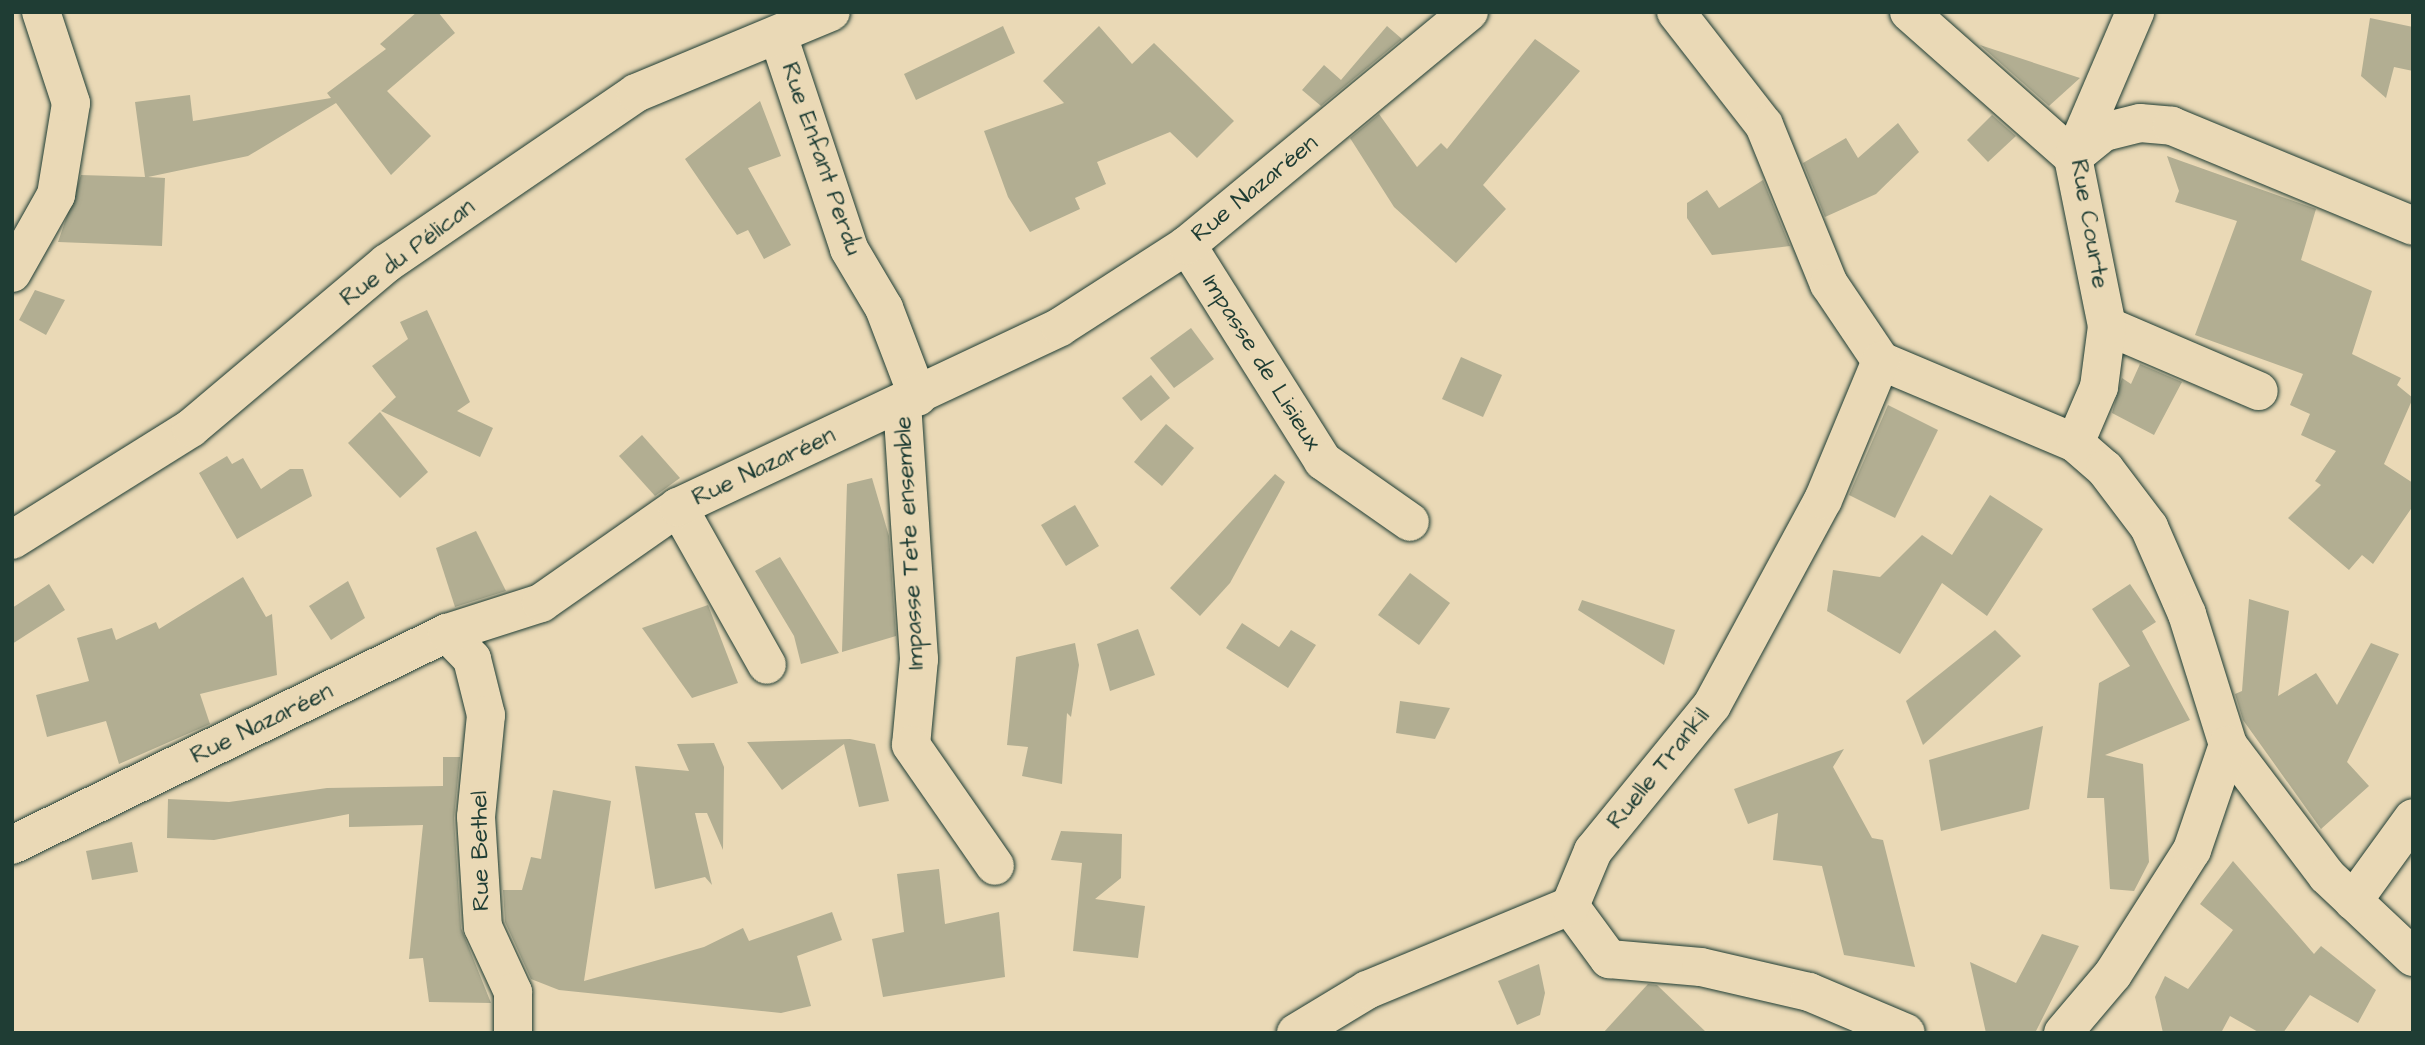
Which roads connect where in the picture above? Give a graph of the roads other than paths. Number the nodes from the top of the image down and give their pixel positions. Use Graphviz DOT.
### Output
graph roads {
  1 [pos="41,12"];
  2 [pos="831,12"];
  3 [pos="1469,12"];
  4 [pos="1676,12"];
  5 [pos="1909,12"];
  6 [pos="2135,12"];
  7 [pos="778,35"];
  8 [pos="2073,156"];
  9 [pos="2413,226"];
  10 [pos="1187,245"];
  11 [pos="12,273"];
  12 [pos="2107,327"];
  13 [pos="1881,360"];
  14 [pos="2259,391"];
  15 [pos="910,400"];
  16 [pos="2075,443"];
  17 [pos="678,507"];
  18 [pos="1410,522"];
  19 [pos="12,540"];
  20 [pos="447,633"];
  21 [pos="767,665"];
  22 [pos="2228,745"];
  23 [pos="2413,818"];
  24 [pos="12,845"];
  25 [pos="995,866"];
  26 [pos="2353,901"];
  27 [pos="1570,906"];
  28 [pos="2413,957"];
  29 [pos="513,1033"];
  30 [pos="1296,1033"];
  31 [pos="1906,1033"];
  32 [pos="2063,1033"];
  1 -- 11 [label="street"];
  2 -- 7 [label="street, Rue du Pélican"];
  3 -- 10 [label="street, Rue Nazaréen"];
  4 -- 13 [label="street"];
  5 -- 8 [label="street"];
  6 -- 8 [label="street, Rue Courte"];
  7 -- 15 [label="street, Rue Enfant Perdu"];
  7 -- 19 [label="street, Rue du Pélican"];
  8 -- 9 [label="street"];
  8 -- 12 [label="street, Rue Courte"];
  10 -- 15 [label="street, Rue Nazaréen"];
  10 -- 18 [label="street, Impasse de Lisieux"];
  12 -- 14 [label="street"];
  12 -- 16 [label="street, Rue Courte"];
  13 -- 16 [label="street"];
  13 -- 27 [label="street, Ruelle Trankil"];
  15 -- 17 [label="street, Rue Nazaréen"];
  15 -- 25 [label="street, Impasse Tete ensemble"];
  16 -- 22 [label="street"];
  17 -- 20 [label="street, Rue Nazaréen"];
  17 -- 21 [label="street"];
  20 -- 24 [label="street, Rue Nazaréen"];
  20 -- 29 [label="street, Rue Bethel"];
  22 -- 26 [label="street"];
  22 -- 32 [label="street"];
  23 -- 26 [label="street"];
  26 -- 28 [label="street"];
  27 -- 30 [label="street"];
  27 -- 31 [label="street"];
}
